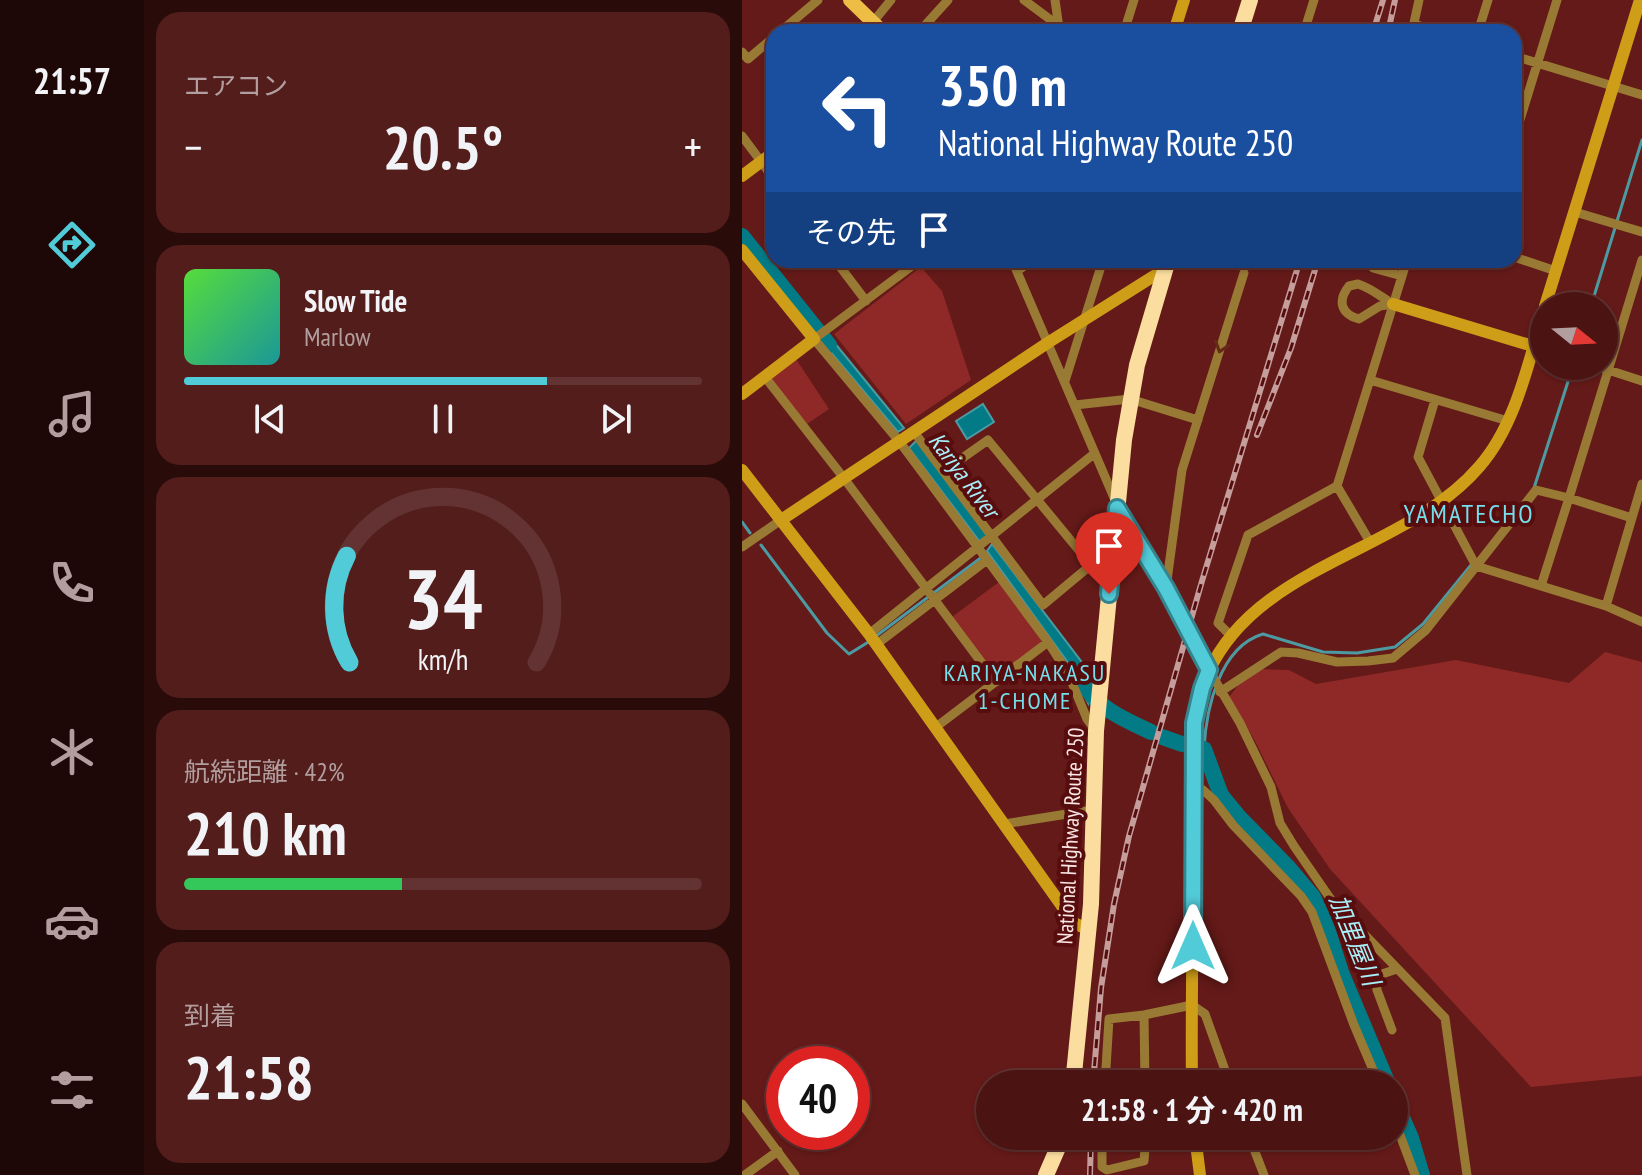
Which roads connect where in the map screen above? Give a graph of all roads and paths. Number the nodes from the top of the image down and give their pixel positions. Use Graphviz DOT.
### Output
graph roads {
  1 [pos="818,0"];
  2 [pos="850,0"];
  3 [pos="891,0"];
  4 [pos="948,0"];
  5 [pos="1024,0"];
  6 [pos="1055,0"];
  7 [pos="1134,0"];
  8 [pos="1184,0"];
  9 [pos="1250,0"];
  10 [pos="1314,0"];
  11 [pos="1419,0"];
  12 [pos="1488,0"];
  13 [pos="1557,0"];
  14 [pos="1640,0"];
  15 [pos="791,24"];
  16 [pos="875,24"];
  17 [pos="879,24"];
  18 [pos="926,24"];
  19 [pos="1054,24"];
  20 [pos="1061,24"];
  21 [pos="1126,24"];
  22 [pos="1176,24"];
  23 [pos="1242,24"];
  24 [pos="1306,24"];
  25 [pos="1414,24"];
  26 [pos="1480,24"];
  27 [pos="766,44"];
  28 [pos="742,52"];
  29 [pos="1522,59"];
  30 [pos="1537,64"];
  31 [pos="1613,87"];
  32 [pos="1642,95"];
  33 [pos="1522,113"];
  34 [pos="742,136"];
  35 [pos="766,158"];
  36 [pos="761,162"];
  37 [pos="766,169"];
  38 [pos="742,176"];
  39 [pos="1575,212"];
  40 [pos="1642,232"];
  41 [pos="742,250"];
  42 [pos="1522,260"];
  43 [pos="1642,260"];
  44 [pos="841,268"];
  45 [pos="906,268"];
  46 [pos="1016,268"];
  47 [pos="1021,268"];
  48 [pos="1101,268"];
  49 [pos="1161,268"];
  50 [pos="1166,268"];
  51 [pos="1373,268"];
  52 [pos="1404,268"];
  53 [pos="1017,271"];
  54 [pos="1556,271"];
  55 [pos="1244,273"];
  56 [pos="1402,276"];
  57 [pos="1550,292"];
  58 [pos="866,301"];
  59 [pos="1393,304"];
  60 [pos="1085,320"];
  61 [pos="820,335"];
  62 [pos="1618,335"];
  63 [pos="1049,342"];
  64 [pos="1530,345"];
  65 [pos="1530,369"];
  66 [pos="1618,373"];
  67 [pos="765,377"];
  68 [pos="1370,380"];
  69 [pos="1604,380"];
  70 [pos="1065,381"];
  71 [pos="1642,381"];
  72 [pos="742,394"];
  73 [pos="1130,399"];
  74 [pos="1435,400"];
  75 [pos="1075,405"];
  76 [pos="1198,420"];
  77 [pos="1508,421"];
  78 [pos="906,437"];
  79 [pos="1095,453"];
  80 [pos="742,470"];
  81 [pos="944,471"];
  82 [pos="843,477"];
  83 [pos="1642,484"];
  84 [pos="1337,486"];
  85 [pos="1569,498"];
  86 [pos="1037,501"];
  87 [pos="1442,502"];
  88 [pos="1117,508"];
  89 [pos="1632,518"];
  90 [pos="781,520"];
  91 [pos="991,538"];
  92 [pos="1370,542"];
  93 [pos="742,547"];
  94 [pos="982,553"];
  95 [pos="1091,565"];
  96 [pos="1476,566"];
  97 [pos="1111,569"];
  98 [pos="1541,586"];
  99 [pos="927,588"];
  100 [pos="1166,588"];
  101 [pos="935,599"];
  102 [pos="1606,606"];
  103 [pos="1642,622"];
  104 [pos="1231,636"];
  105 [pos="873,639"];
  106 [pos="1048,642"];
  107 [pos="1209,670"];
  108 [pos="996,682"];
  109 [pos="1220,692"];
  110 [pos="1097,724"];
  111 [pos="936,727"];
  112 [pos="1193,789"];
  113 [pos="1092,810"];
  114 [pos="1004,824"];
  115 [pos="1089,930"];
  116 [pos="1397,969"];
  117 [pos="1192,1005"];
  118 [pos="1144,1015"];
  119 [pos="1392,1030"];
  120 [pos="1074,1070"];
  121 [pos="1106,1070"];
  122 [pos="1145,1070"];
  123 [pos="1192,1070"];
  124 [pos="1225,1070"];
  125 [pos="1373,1070"];
  126 [pos="742,1104"];
  127 [pos="1057,1150"];
  128 [pos="1101,1150"];
  129 [pos="1145,1150"];
  130 [pos="1197,1150"];
  131 [pos="1254,1150"];
  132 [pos="1406,1150"];
  133 [pos="778,1151"];
  134 [pos="745,1175"];
  135 [pos="795,1175"];
  136 [pos="1046,1175"];
  137 [pos="1200,1175"];
  138 [pos="1264,1175"];
  139 [pos="1415,1175"];
  140 [pos="1467,1175"];
  1 -- 15 [label="street"];
  2 -- 16 [label="main road"];
  3 -- 17 [label="street"];
  4 -- 18 [label="street"];
  5 -- 19 [label="street"];
  6 -- 20 [label="street"];
  7 -- 21 [label="street"];
  8 -- 22 [label="street"];
  9 -- 23 [label="highway"];
  10 -- 24 [label="street"];
  11 -- 25 [label="street"];
  12 -- 26 [label="street"];
  13 -- 30 [label="street"];
  14 -- 31 [label="street"];
  27 -- 28 [label="street"];
  29 -- 30 [label="street"];
  30 -- 31 [label="street"];
  30 -- 33 [label="street"];
  31 -- 32 [label="street"];
  31 -- 39 [label="street"];
  34 -- 36 [label="street"];
  35 -- 36 [label="street"];
  36 -- 37 [label="street"];
  36 -- 38 [label="street"];
  39 -- 40 [label="street"];
  39 -- 54 [label="street"];
  41 -- 61 [label="street"];
  42 -- 54 [label="street"];
  43 -- 62 [label="street"];
  44 -- 58 [label="street"];
  45 -- 58 [label="street"];
  46 -- 53 [label="street"];
  47 -- 53 [label="street"];
  48 -- 60 [label="street"];
  49 -- 60 [label="street"];
  50 -- 73 [label="highway, National Highway Route 250"];
  51 -- 56 [label="street"];
  52 -- 56 [label="street"];
  53 -- 63 [label="street"];
  54 -- 57 [label="street"];
  55 -- 76 [label="street, one-way"];
  56 -- 59 [label="street"];
  58 -- 61 [label="street"];
  59 -- 59 [label="street"];
  59 -- 64 [label="street"];
  59 -- 68 [label="street"];
  60 -- 63 [label="street"];
  60 -- 70 [label="street"];
  61 -- 67 [label="street"];
  61 -- 78 [label="street"];
  63 -- 70 [label="street"];
  63 -- 78 [label="street"];
  65 -- 77 [label="street"];
  66 -- 71 [label="street"];
  67 -- 72 [label="street"];
  67 -- 82 [label="street"];
  68 -- 74 [label="street"];
  68 -- 84 [label="street"];
  69 -- 85 [label="street"];
  70 -- 75 [label="street"];
  73 -- 75 [label="street"];
  73 -- 76 [label="street"];
  73 -- 88 [label="highway, National Highway Route 250"];
  74 -- 77 [label="street"];
  74 -- 87 [label="street"];
  75 -- 79 [label="street"];
  76 -- 100 [label="street"];
  77 -- 87 [label="street"];
  78 -- 81 [label="street"];
  78 -- 82 [label="street"];
  78 -- 94 [label="street"];
  79 -- 86 [label="street"];
  79 -- 88 [label="street"];
  80 -- 90 [label="street"];
  81 -- 86 [label="street"];
  81 -- 91 [label="street"];
  82 -- 90 [label="street"];
  82 -- 99 [label="street"];
  83 -- 89 [label="street"];
  84 -- 92 [label="street"];
  84 -- 104 [label="street"];
  85 -- 89 [label="street"];
  85 -- 96 [label="street"];
  85 -- 98 [label="street"];
  86 -- 91 [label="street"];
  86 -- 95 [label="street"];
  87 -- 92 [label="street"];
  87 -- 96 [label="street"];
  88 -- 97 [label="highway, National Highway Route 250"];
  88 -- 100 [label="street"];
  89 -- 102 [label="street"];
  90 -- 93 [label="street"];
  90 -- 105 [label="street"];
  91 -- 94 [label="street"];
  91 -- 95 [label="street"];
  92 -- 104 [label="street"];
  94 -- 99 [label="street"];
  94 -- 101 [label="street"];
  94 -- 106 [label="street"];
  95 -- 97 [label="street"];
  96 -- 98 [label="street"];
  96 -- 109 [label="street"];
  97 -- 110 [label="highway, National Highway Route 250"];
  98 -- 102 [label="street"];
  99 -- 101 [label="street"];
  99 -- 105 [label="street"];
  100 -- 107 [label="street"];
  101 -- 105 [label="street"];
  101 -- 108 [label="street"];
  102 -- 103 [label="street"];
  104 -- 107 [label="street"];
  105 -- 111 [label="street"];
  106 -- 108 [label="street"];
  106 -- 110 [label="street"];
  107 -- 109 [label="street"];
  107 -- 112 [label="street"];
  108 -- 111 [label="street"];
  109 -- 116 [label="street"];
  110 -- 113 [label="highway, National Highway Route 250"];
  111 -- 114 [label="street"];
  112 -- 117 [label="street"];
  112 -- 125 [label="street"];
  113 -- 114 [label="street"];
  113 -- 115 [label="highway, National Highway Route 250"];
  114 -- 115 [label="street"];
  115 -- 120 [label="highway, National Highway Route 250"];
  116 -- 119 [label="street"];
  116 -- 140 [label="street"];
  117 -- 118 [label="street"];
  117 -- 123 [label="street"];
  117 -- 124 [label="street"];
  118 -- 121 [label="street"];
  118 -- 122 [label="street"];
  126 -- 133 [label="street"];
  127 -- 136 [label="highway"];
  128 -- 129 [label="street"];
  130 -- 137 [label="street"];
  131 -- 138 [label="street"];
  132 -- 139 [label="street"];
  133 -- 134 [label="street"];
  133 -- 135 [label="street"];
}
